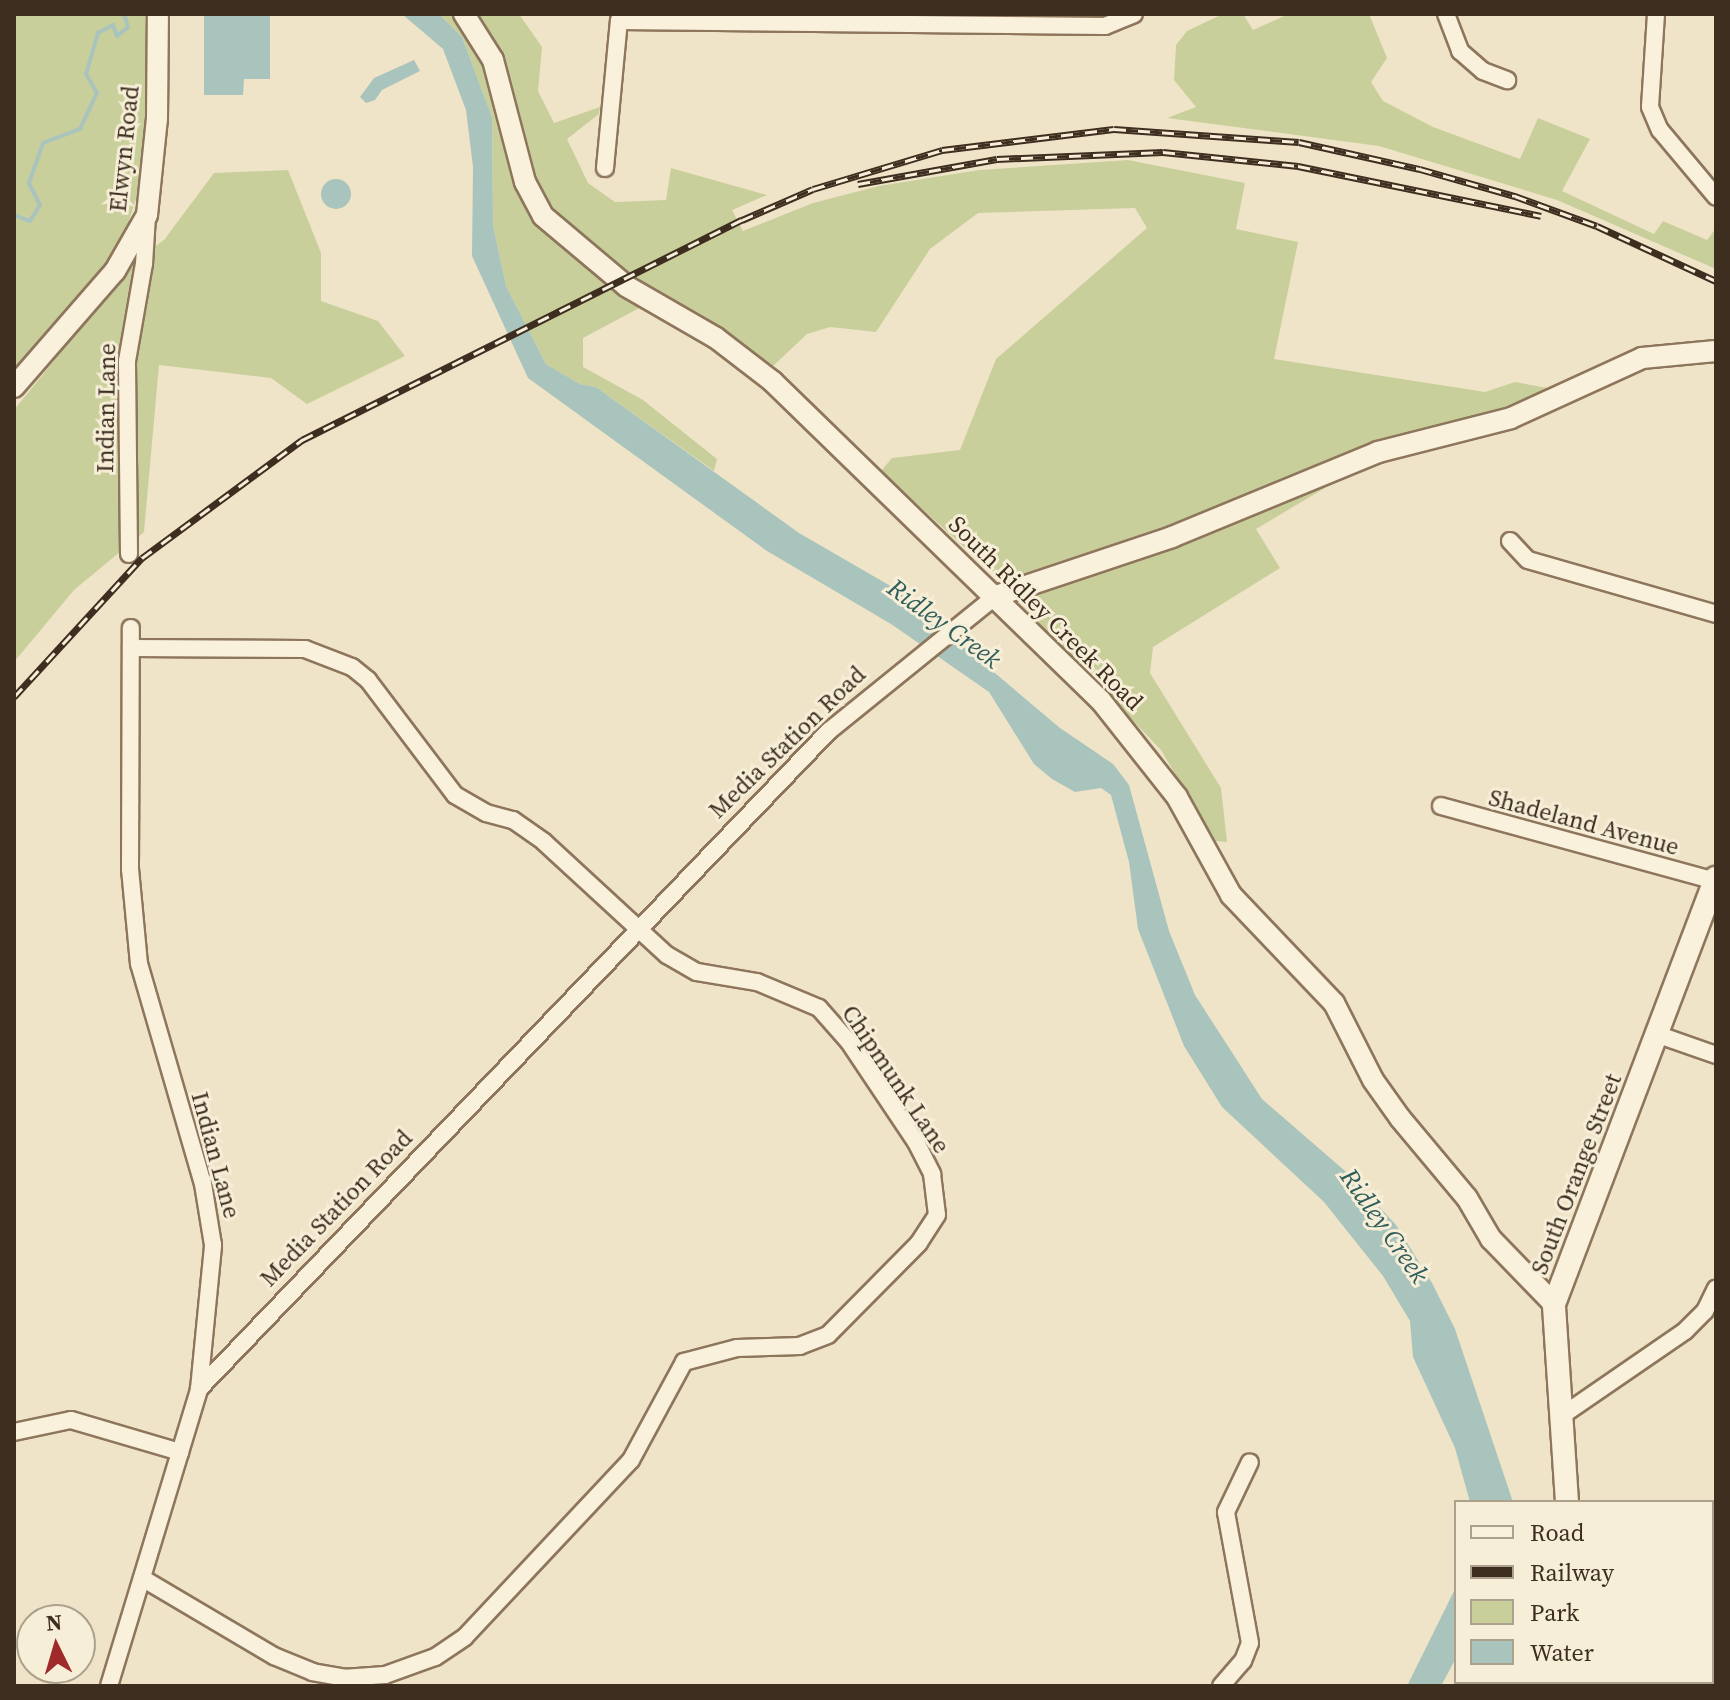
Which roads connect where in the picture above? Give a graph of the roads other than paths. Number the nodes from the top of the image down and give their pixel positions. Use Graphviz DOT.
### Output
graph roads {
  1 [pos="158,14"];
  2 [pos="464,14"];
  3 [pos="1446,14"];
  4 [pos="1656,14"];
  5 [pos="1133,15"];
  6 [pos="1507,80"];
  7 [pos="605,168"];
  8 [pos="1716,197"];
  9 [pos="147,215"];
  10 [pos="1716,351"];
  11 [pos="14,387"];
  12 [pos="1510,541"];
  13 [pos="129,554"];
  14 [pos="996,596"];
  15 [pos="1716,614"];
  16 [pos="131,628"];
  17 [pos="132,648"];
  18 [pos="1441,806"];
  19 [pos="1715,880"];
  20 [pos="640,928"];
  21 [pos="1659,1035"];
  22 [pos="1716,1055"];
  23 [pos="1716,1288"];
  24 [pos="1554,1304"];
  25 [pos="199,1389"];
  26 [pos="1560,1417"];
  27 [pos="14,1432"];
  28 [pos="180,1452"];
  29 [pos="1250,1462"];
  30 [pos="1567,1500"];
  31 [pos="142,1578"];
  32 [pos="109,1686"];
  33 [pos="1221,1686"];
  1 -- 9 [label="street, Elwyn Road"];
  2 -- 14 [label="street, South Ridley Creek Road"];
  3 -- 6 [label="street"];
  4 -- 8 [label="street"];
  5 -- 7 [label="street"];
  9 -- 11 [label="street, Elwyn Road"];
  9 -- 13 [label="street, Indian Lane"];
  10 -- 14 [label="street, Media Station Road"];
  12 -- 15 [label="street"];
  14 -- 20 [label="street, Media Station Road"];
  14 -- 24 [label="street, South Ridley Creek Road"];
  16 -- 17 [label="street, Indian Lane"];
  17 -- 20 [label="street, Chipmunk Lane"];
  17 -- 25 [label="street, Indian Lane"];
  18 -- 19 [label="street, Shadeland Avenue"];
  19 -- 21 [label="main road, South Orange Street"];
  20 -- 25 [label="street, Media Station Road"];
  20 -- 31 [label="street, Chipmunk Lane"];
  21 -- 22 [label="street"];
  21 -- 24 [label="main road, South Orange Street"];
  23 -- 26 [label="street"];
  24 -- 26 [label="main road, South Orange Street"];
  25 -- 28 [label="street, Indian Lane"];
  26 -- 30 [label="main road, South Orange Street"];
  27 -- 28 [label="street"];
  28 -- 31 [label="street, Indian Lane"];
  29 -- 33 [label="street"];
  31 -- 32 [label="street, Indian Lane"];
}
